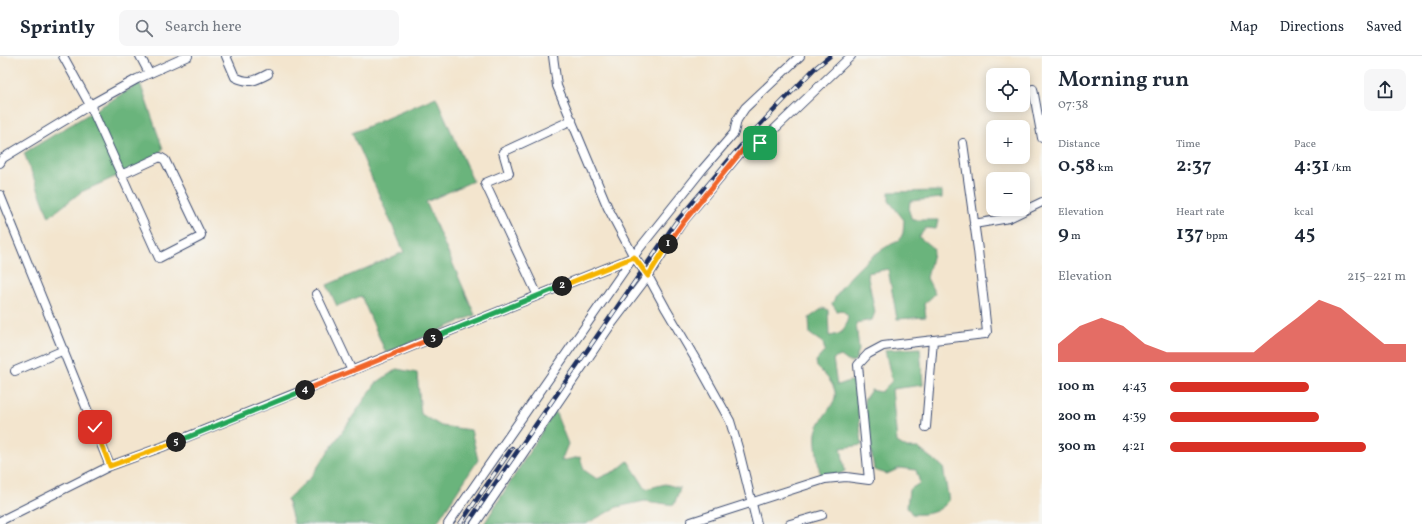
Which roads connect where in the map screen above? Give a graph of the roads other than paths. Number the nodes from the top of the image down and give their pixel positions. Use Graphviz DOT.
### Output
graph roads {
  1 [pos="63,56"];
  2 [pos="140,56"];
  3 [pos="188,56"];
  4 [pos="226,56"];
  5 [pos="553,56"];
  6 [pos="800,56"];
  7 [pos="851,56"];
  8 [pos="149,73"];
  9 [pos="268,74"];
  10 [pos="1033,89"];
  11 [pos="90,105"];
  12 [pos="572,120"];
  13 [pos="1042,138"];
  14 [pos="963,143"];
  15 [pos="0,163"];
  16 [pos="121,175"];
  17 [pos="0,195"];
  18 [pos="1042,202"];
  19 [pos="974,224"];
  20 [pos="634,257"];
  21 [pos="648,276"];
  22 [pos="316,294"];
  23 [pos="538,296"];
  24 [pos="933,340"];
  25 [pos="64,350"];
  26 [pos="15,371"];
  27 [pos="352,371"];
  28 [pos="926,427"];
  29 [pos="110,466"];
  30 [pos="752,503"];
  31 [pos="822,515"];
  32 [pos="0,521"];
  33 [pos="691,522"];
  34 [pos="448,524"];
  35 [pos="475,524"];
  36 [pos="757,524"];
  37 [pos="790,524"];
  1 -- 11 [label="street"];
  2 -- 8 [label="street"];
  3 -- 8 [label="street"];
  4 -- 9 [label="street"];
  5 -- 12 [label="street"];
  6 -- 20 [label="street"];
  7 -- 21 [label="street"];
  8 -- 11 [label="street"];
  10 -- 13 [label="street"];
  11 -- 15 [label="street"];
  11 -- 16 [label="street"];
  12 -- 20 [label="street"];
  12 -- 23 [label="street"];
  14 -- 19 [label="street"];
  16 -- 16 [label="street"];
  17 -- 25 [label="street"];
  18 -- 19 [label="street"];
  19 -- 24 [label="street"];
  20 -- 21 [label="street"];
  20 -- 23 [label="street"];
  20 -- 34 [label="street"];
  21 -- 30 [label="street"];
  21 -- 35 [label="street"];
  22 -- 27 [label="street"];
  23 -- 27 [label="street"];
  24 -- 28 [label="street"];
  24 -- 30 [label="street"];
  25 -- 26 [label="street"];
  25 -- 29 [label="street"];
  27 -- 29 [label="street"];
  29 -- 32 [label="street"];
  30 -- 33 [label="street"];
  30 -- 36 [label="street"];
  31 -- 37 [label="street"];
}
